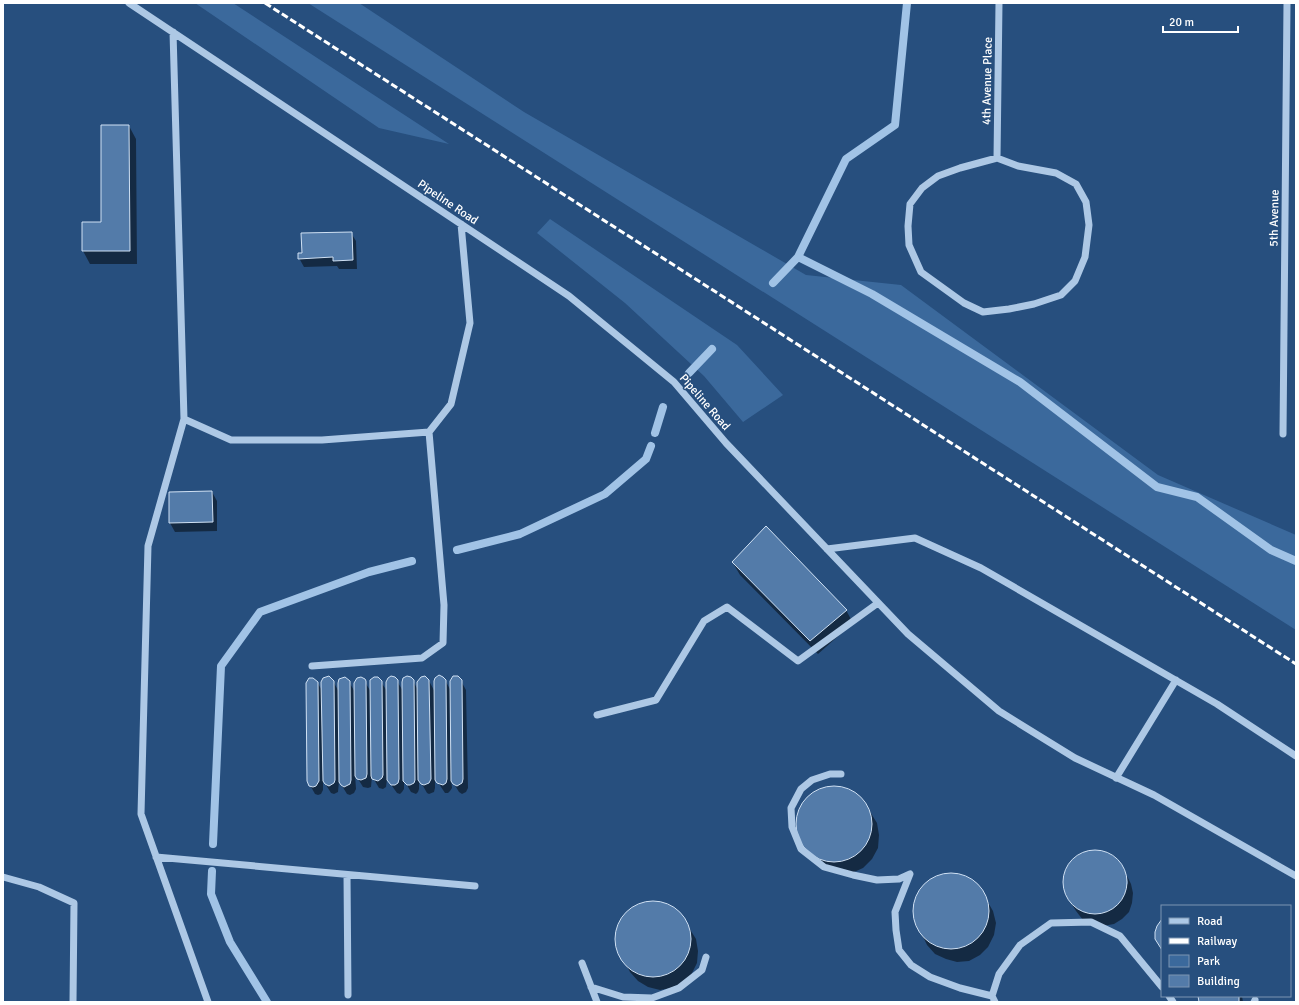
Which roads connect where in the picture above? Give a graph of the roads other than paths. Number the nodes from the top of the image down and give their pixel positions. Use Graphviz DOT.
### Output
graph roads {
  1 [pos="129,3"];
  2 [pos="999,3"];
  3 [pos="1287,3"];
  4 [pos="173,32"];
  5 [pos="997,158"];
  6 [pos="461,224"];
  7 [pos="184,420"];
  8 [pos="429,432"];
  9 [pos="1282,434"];
  10 [pos="827,549"];
  11 [pos="878,603"];
  12 [pos="312,666"];
  13 [pos="1176,680"];
  14 [pos="597,715"];
  15 [pos="1296,756"];
  16 [pos="841,774"];
  17 [pos="1116,778"];
  18 [pos="156,857"];
  19 [pos="347,875"];
  20 [pos="1296,876"];
  21 [pos="3,877"];
  22 [pos="475,886"];
  23 [pos="706,957"];
  24 [pos="582,963"];
  25 [pos="1161,986"];
  26 [pos="591,987"];
  27 [pos="348,995"];
  28 [pos="994,999"];
  29 [pos="74,1002"];
  30 [pos="208,1002"];
  31 [pos="597,1002"];
  1 -- 4 [label="street, Pipeline Road"];
  2 -- 5 [label="street, 4th Avenue Place"];
  3 -- 9 [label="street, 5th Avenue"];
  4 -- 6 [label="street, Pipeline Road"];
  4 -- 7 [label="street"];
  5 -- 5 [label="street"];
  6 -- 8 [label="street"];
  6 -- 10 [label="street, Pipeline Road"];
  7 -- 8 [label="street"];
  7 -- 18 [label="street"];
  8 -- 12 [label="street"];
  10 -- 11 [label="street, Pipeline Road"];
  10 -- 13 [label="street"];
  11 -- 14 [label="street"];
  11 -- 17 [label="street, Pipeline Road"];
  13 -- 15 [label="street"];
  13 -- 17 [label="street"];
  16 -- 28 [label="street"];
  17 -- 20 [label="street, Pipeline Road"];
  18 -- 19 [label="street"];
  18 -- 30 [label="street"];
  19 -- 22 [label="street"];
  19 -- 27 [label="street"];
  21 -- 29 [label="street"];
  23 -- 26 [label="street"];
  24 -- 26 [label="street"];
  25 -- 28 [label="street"];
  26 -- 31 [label="street"];
}
